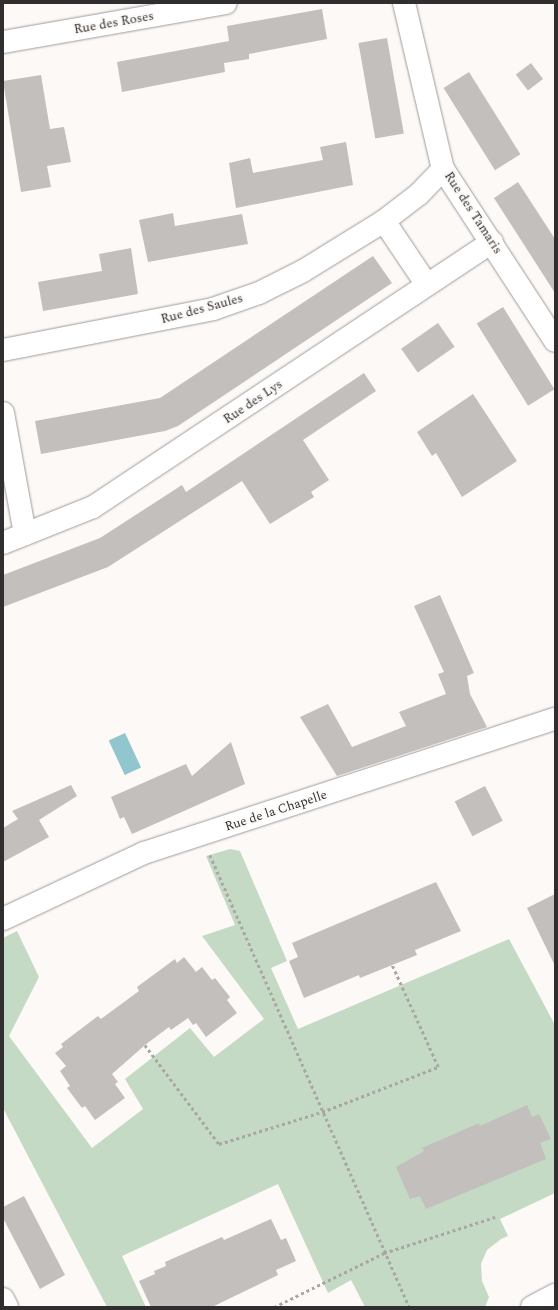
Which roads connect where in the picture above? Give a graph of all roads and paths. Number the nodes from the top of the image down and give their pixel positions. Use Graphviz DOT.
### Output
graph roads {
  1 [pos="226,3"];
  2 [pos="404,3"];
  3 [pos="3,42"];
  4 [pos="443,168"];
  5 [pos="384,221"];
  6 [pos="492,242"];
  7 [pos="427,286"];
  8 [pos="555,341"];
  9 [pos="3,350"];
  10 [pos="3,413"];
  11 [pos="25,534"];
  12 [pos="3,543"];
  13 [pos="555,719"];
  14 [pos="201,835"];
  15 [pos="3,920"];
  16 [pos="392,965"];
  17 [pos="145,1045"];
  18 [pos="322,1112"];
  19 [pos="495,1217"];
  20 [pos="384,1253"];
  21 [pos="555,1294"];
  22 [pos="3,1299"];
  23 [pos="7,1307"];
  24 [pos="274,1307"];
  25 [pos="409,1307"];
  26 [pos="532,1307"];
  1 -- 3 [label="street, Rue des Roses"];
  2 -- 4 [label="street, Rue des Tamaris"];
  4 -- 5 [label="street, Rue des Saules"];
  4 -- 6 [label="street, Rue des Tamaris"];
  5 -- 7 [label="street"];
  5 -- 9 [label="street, Rue des Saules"];
  6 -- 7 [label="street, Rue des Lys"];
  6 -- 8 [label="street, Rue des Tamaris"];
  7 -- 11 [label="street, Rue des Lys"];
  10 -- 11 [label="street"];
  11 -- 12 [label="street, Rue des Lys"];
  13 -- 14 [label="street, Rue de la Chapelle"];
  14 -- 15 [label="street, Rue de la Chapelle"];
  14 -- 18 [label="path"];
  16 -- 18 [label="path"];
  17 -- 18 [label="path"];
  18 -- 20 [label="path"];
  19 -- 20 [label="path"];
  20 -- 24 [label="path"];
  20 -- 25 [label="path"];
  21 -- 26 [label="street"];
  22 -- 23 [label="street"];
}
